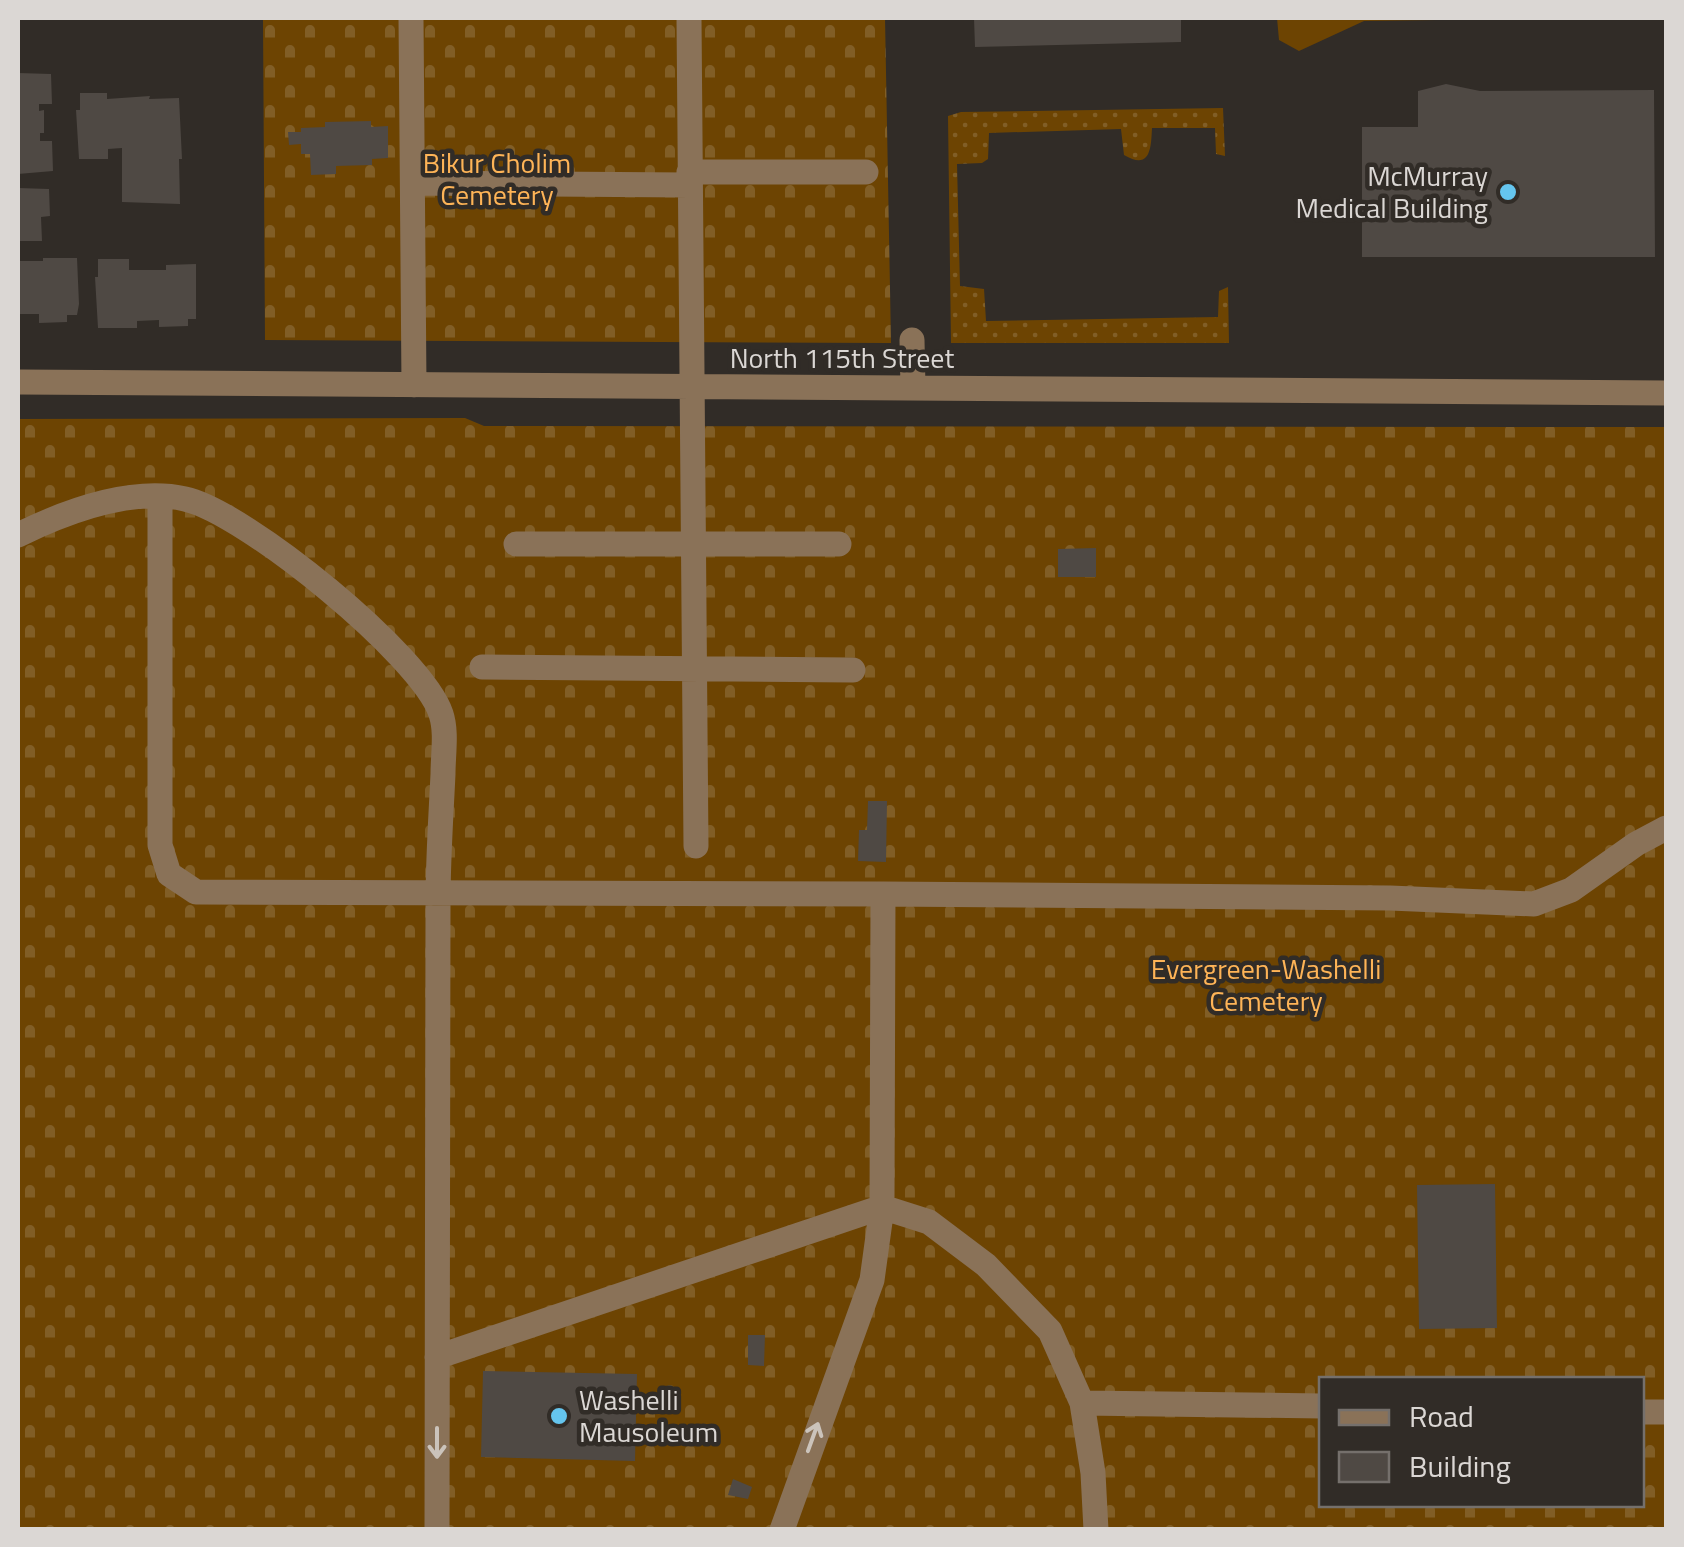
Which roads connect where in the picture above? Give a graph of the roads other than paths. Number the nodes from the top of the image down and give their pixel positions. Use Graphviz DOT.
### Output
graph roads {
  1 [pos="411,18"];
  2 [pos="688,18"];
  3 [pos="866,172"];
  4 [pos="690,178"];
  5 [pos="414,183"];
  6 [pos="912,340"];
  7 [pos="18,382"];
  8 [pos="414,385"];
  9 [pos="691,387"];
  10 [pos="913,388"];
  11 [pos="1666,393"];
  12 [pos="160,496"];
  13 [pos="18,535"];
  14 [pos="692,543"];
  15 [pos="516,544"];
  16 [pos="839,544"];
  17 [pos="482,667"];
  18 [pos="694,668"];
  19 [pos="853,670"];
  20 [pos="1666,828"];
  21 [pos="696,846"];
  22 [pos="884,894"];
  23 [pos="438,895"];
  24 [pos="882,1206"];
  25 [pos="437,1357"];
  26 [pos="1082,1402"];
  27 [pos="1319,1406"];
  28 [pos="437,1530"];
  29 [pos="782,1530"];
  30 [pos="1096,1530"];
  1 -- 5 [label="street"];
  2 -- 4 [label="street"];
  3 -- 4 [label="street"];
  4 -- 5 [label="street"];
  4 -- 9 [label="street"];
  5 -- 8 [label="street"];
  6 -- 10 [label="street"];
  7 -- 8 [label="street, North 115th Street"];
  8 -- 9 [label="street, North 115th Street"];
  9 -- 10 [label="street, North 115th Street"];
  9 -- 14 [label="street"];
  10 -- 11 [label="street, North 115th Street"];
  12 -- 13 [label="street"];
  12 -- 23 [label="street"];
  12 -- 23 [label="street"];
  14 -- 15 [label="street"];
  14 -- 16 [label="street"];
  14 -- 18 [label="street"];
  17 -- 18 [label="street"];
  18 -- 19 [label="street"];
  18 -- 21 [label="street"];
  20 -- 22 [label="street"];
  22 -- 23 [label="street"];
  22 -- 24 [label="street"];
  23 -- 25 [label="street"];
  24 -- 25 [label="street"];
  24 -- 26 [label="street"];
  29 -- 24 [label="street, one-way"];
  25 -- 28 [label="street, one-way"];
  26 -- 27 [label="street"];
  26 -- 30 [label="street"];
}
